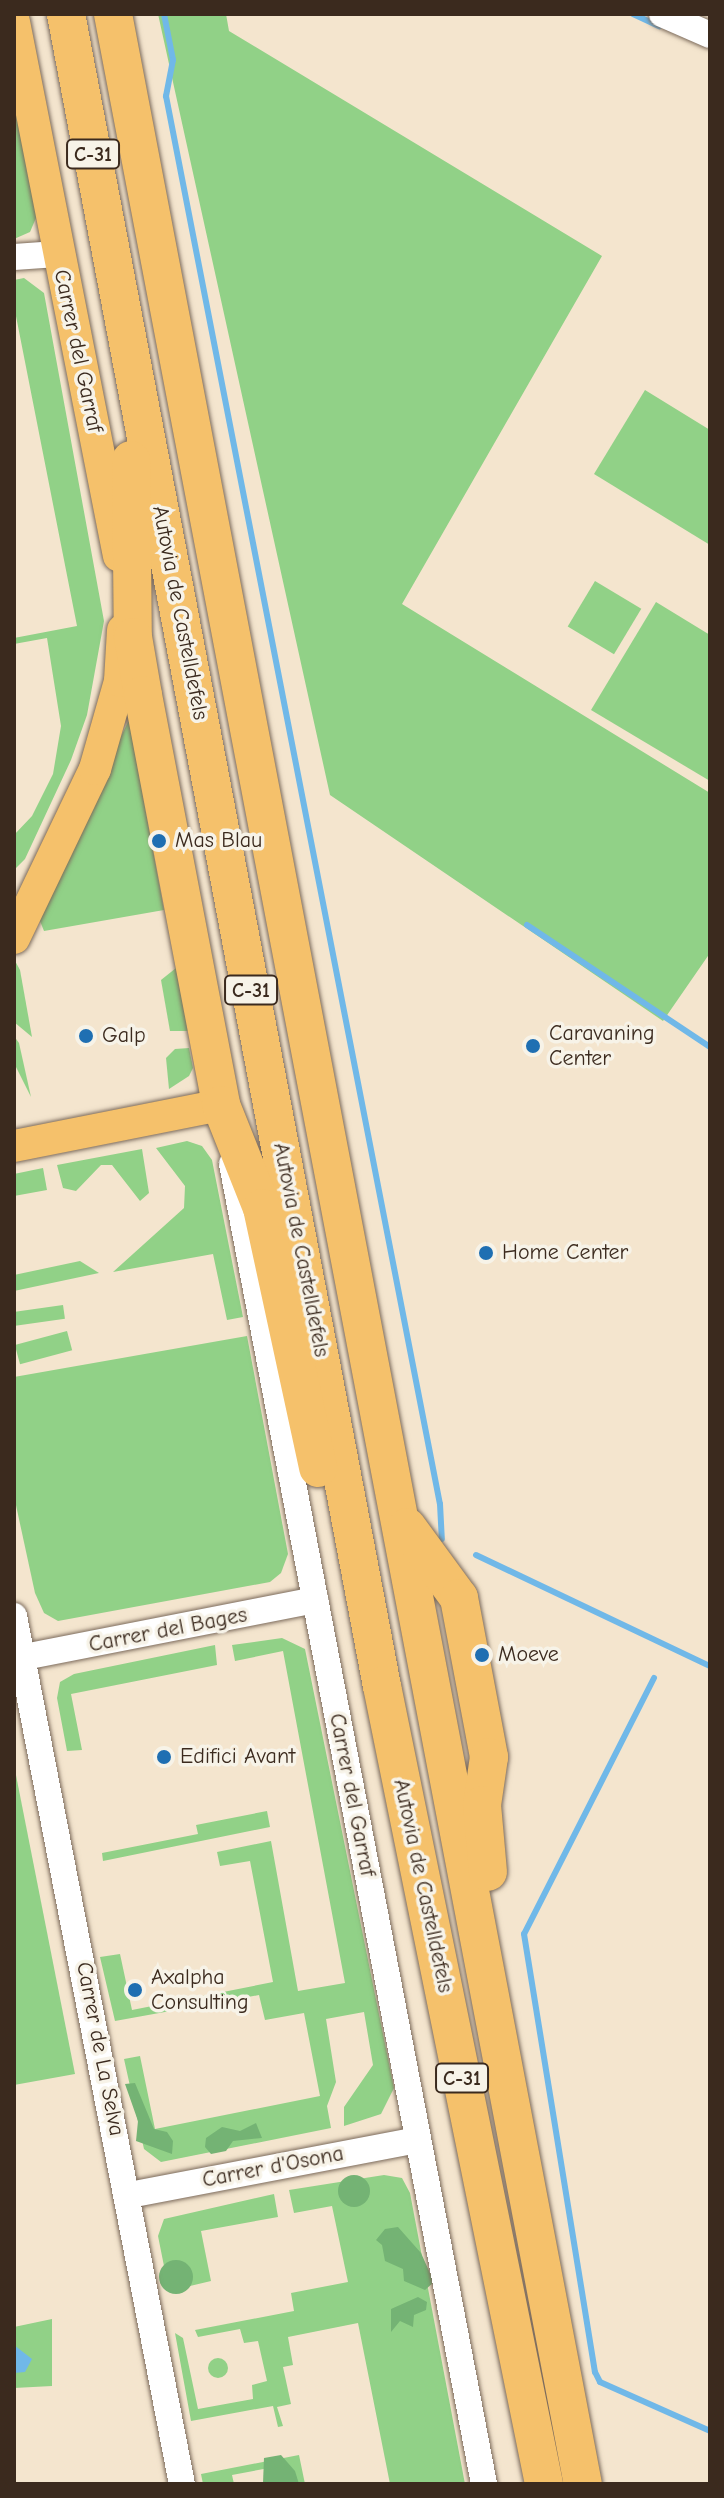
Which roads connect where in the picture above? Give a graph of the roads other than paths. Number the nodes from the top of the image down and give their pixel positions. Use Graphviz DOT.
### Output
graph roads {
  1 [pos="66,14"];
  2 [pos="113,14"];
  3 [pos="662,14"];
  4 [pos="14,22"];
  5 [pos="710,35"];
  6 [pos="57,254"];
  7 [pos="14,257"];
  8 [pos="120,293"];
  9 [pos="133,637"];
  10 [pos="120,681"];
  11 [pos="16,920"];
  12 [pos="221,1105"];
  13 [pos="14,1146"];
  14 [pos="315,1600"];
  15 [pos="14,1616"];
  16 [pos="18,1658"];
  17 [pos="382,1686"];
  18 [pos="418,2140"];
  19 [pos="129,2195"];
  20 [pos="182,2484"];
  21 [pos="484,2484"];
  22 [pos="544,2484"];
  23 [pos="583,2484"];
  1 -- 8 [label="highway, Autovia de Castelldefels / C-31"];
  2 -- 23 [label="highway, Autovia de Castelldefels / C-31"];
  3 -- 5 [label="street"];
  4 -- 6 [label="main road, Carrer del Garraf"];
  6 -- 7 [label="street"];
  6 -- 10 [label="main road, Carrer del Garraf"];
  8 -- 9 [label="highway"];
  8 -- 17 [label="highway, Autovia de Castelldefels / C-31"];
  9 -- 10 [label="highway"];
  9 -- 12 [label="highway"];
  10 -- 11 [label="main road, Carrer del Garraf"];
  12 -- 13 [label="main road"];
  12 -- 14 [label="street, Carrer del Garraf"];
  12 -- 17 [label="highway"];
  14 -- 16 [label="street, Carrer del Bages"];
  14 -- 18 [label="street, Carrer del Garraf"];
  15 -- 16 [label="street, Carrer de La Selva"];
  16 -- 19 [label="street, Carrer de La Selva"];
  17 -- 22 [label="highway, Autovia de Castelldefels / C-31"];
  18 -- 19 [label="street, Carrer d'Osona"];
  18 -- 21 [label="street, Carrer del Garraf"];
  19 -- 20 [label="street, Carrer de La Selva"];
}
